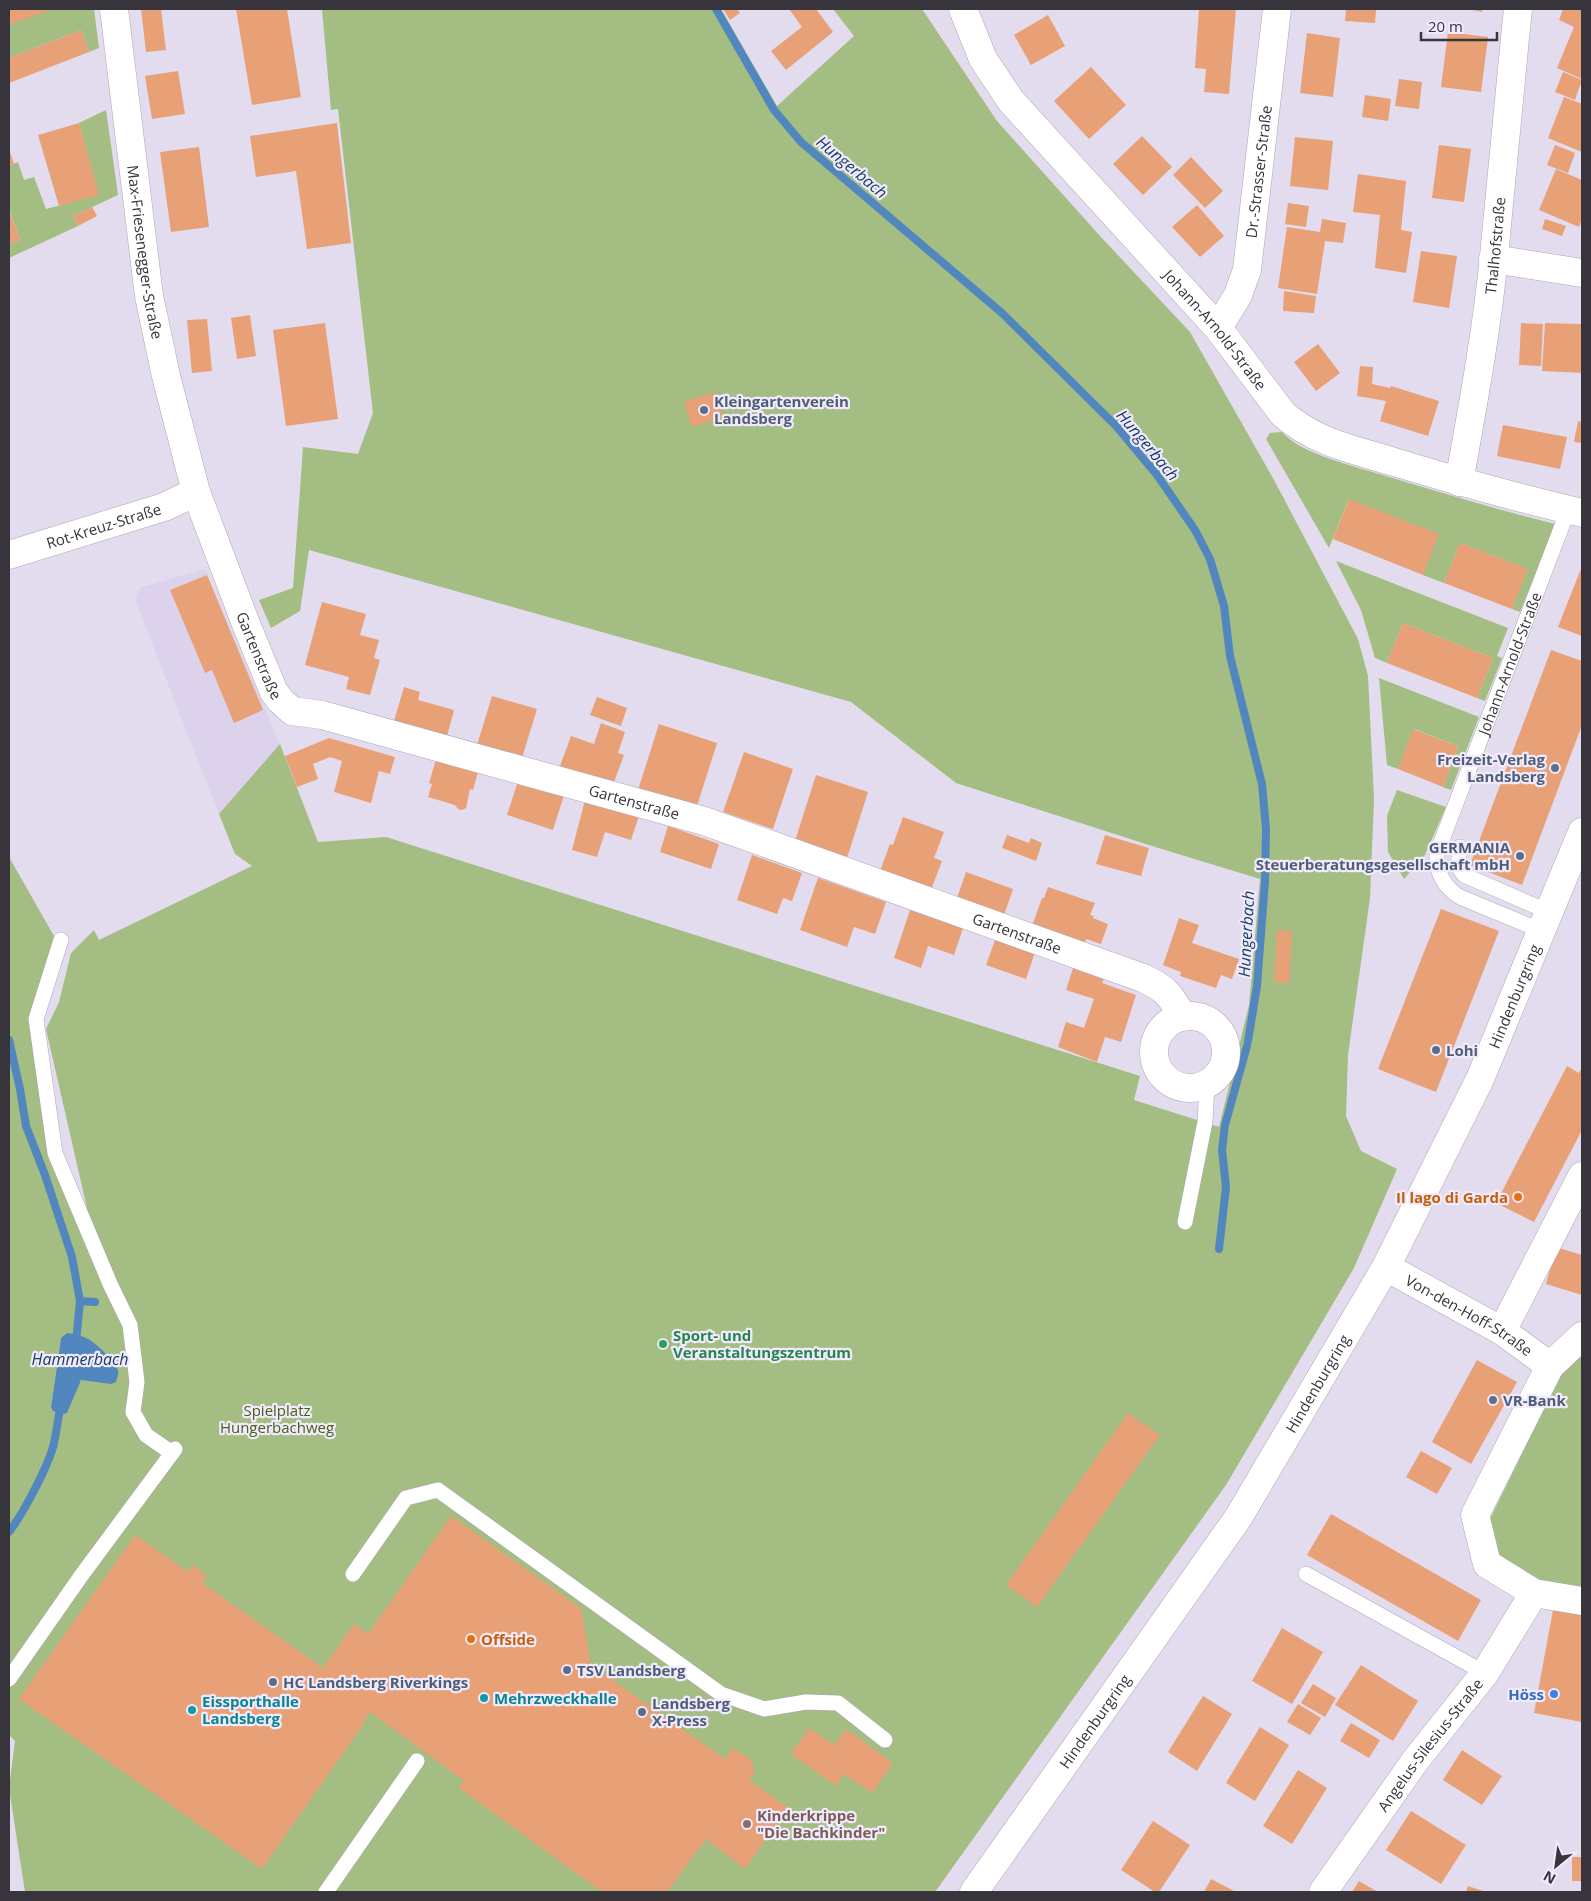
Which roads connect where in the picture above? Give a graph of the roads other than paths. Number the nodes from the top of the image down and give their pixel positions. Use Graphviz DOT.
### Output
graph roads {
  1 [pos="114,9"];
  2 [pos="963,9"];
  3 [pos="1277,9"];
  4 [pos="1518,9"];
  5 [pos="1493,259"];
  6 [pos="1582,273"];
  7 [pos="1218,328"];
  8 [pos="1459,482"];
  9 [pos="196,492"];
  10 [pos="1575,511"];
  11 [pos="9,555"];
  12 [pos="1582,832"];
  13 [pos="1460,847"];
  14 [pos="1545,922"];
  15 [pos="61,940"];
  16 [pos="1182,1016"];
  17 [pos="1207,1084"];
  18 [pos="1582,1176"];
  19 [pos="1185,1222"];
  20 [pos="1386,1267"];
  21 [pos="1502,1331"];
  22 [pos="1582,1336"];
  23 [pos="1550,1366"];
  24 [pos="353,1574"];
  25 [pos="1306,1574"];
  26 [pos="1534,1593"];
  27 [pos="1582,1601"];
  28 [pos="1485,1673"];
  29 [pos="9,1679"];
  30 [pos="885,1740"];
  31 [pos="417,1761"];
  32 [pos="326,1892"];
  33 [pos="974,1892"];
  34 [pos="1323,1892"];
  1 -- 9 [label="street, Max-Friesenegger-Straße"];
  2 -- 7 [label="street, Johann-Arnold-Straße"];
  3 -- 7 [label="street, Dr.-Strasser-Straße"];
  4 -- 5 [label="street, Thalhofstraße"];
  5 -- 6 [label="street"];
  5 -- 8 [label="street, Thalhofstraße"];
  7 -- 8 [label="street, Johann-Arnold-Straße"];
  8 -- 10 [label="street, Johann-Arnold-Straße"];
  9 -- 11 [label="street, Rot-Kreuz-Straße"];
  9 -- 16 [label="street, Gartenstraße"];
  10 -- 14 [label="lane, Johann-Arnold-Straße"];
  12 -- 14 [label="street, Hindenburgring"];
  13 -- 14 [label="lane"];
  14 -- 20 [label="street, Hindenburgring"];
  15 -- 29 [label="lane"];
  16 -- 17 [label="street"];
  16 -- 17 [label="street"];
  17 -- 19 [label="lane"];
  18 -- 21 [label="street"];
  20 -- 21 [label="street, Von-den-Hoff-Straße"];
  20 -- 33 [label="street, Hindenburgring"];
  21 -- 23 [label="street, Von-den-Hoff-Straße"];
  22 -- 23 [label="street"];
  23 -- 26 [label="street"];
  24 -- 30 [label="lane"];
  25 -- 28 [label="lane"];
  26 -- 27 [label="street"];
  26 -- 28 [label="street, Angelus-Silesius-Straße"];
  28 -- 34 [label="street, Angelus-Silesius-Straße"];
  31 -- 32 [label="lane"];
}
